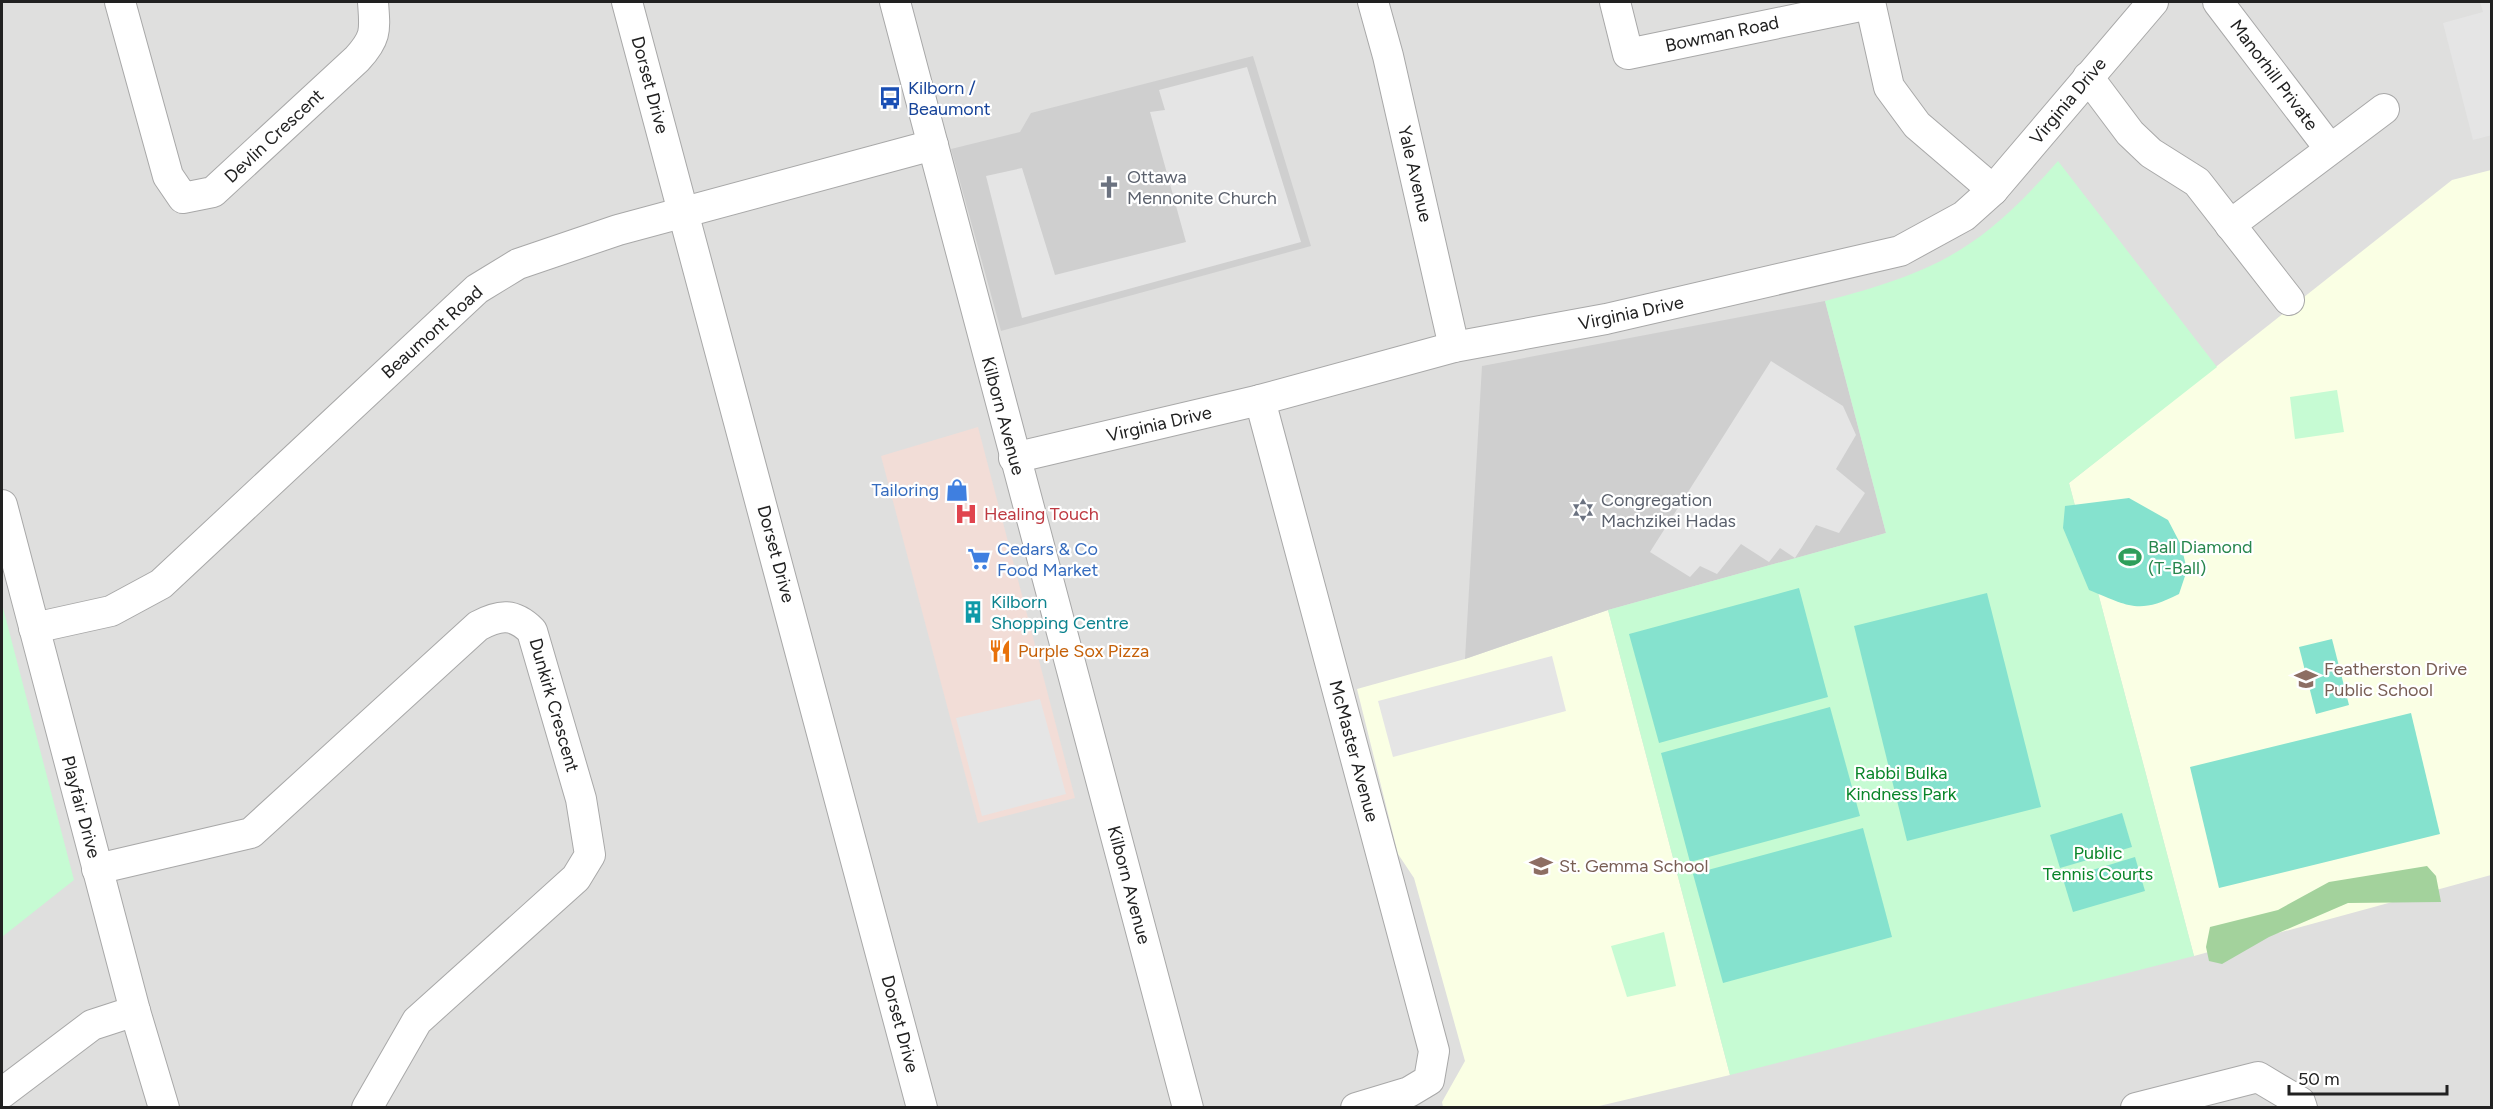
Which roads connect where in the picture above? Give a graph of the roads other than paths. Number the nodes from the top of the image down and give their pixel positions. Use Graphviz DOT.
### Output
graph roads {
  1 [pos="120,2"];
  2 [pos="373,2"];
  3 [pos="627,2"];
  4 [pos="895,2"];
  5 [pos="1373,2"];
  6 [pos="1615,2"];
  7 [pos="2153,2"];
  8 [pos="2218,2"];
  9 [pos="1870,3"];
  10 [pos="2088,78"];
  11 [pos="2384,109"];
  12 [pos="933,145"];
  13 [pos="2330,149"];
  14 [pos="1993,190"];
  15 [pos="685,211"];
  16 [pos="2230,225"];
  17 [pos="2289,300"];
  18 [pos="1454,347"];
  19 [pos="1260,400"];
  20 [pos="1014,459"];
  21 [pos="2,505"];
  22 [pos="34,628"];
  23 [pos="97,869"];
  24 [pos="135,1011"];
  25 [pos="2,1093"];
  26 [pos="164,1107"];
  27 [pos="367,1107"];
  28 [pos="922,1107"];
  29 [pos="1188,1107"];
  30 [pos="1356,1107"];
  31 [pos="2136,1107"];
  32 [pos="2302,1107"];
  1 -- 2 [label="street, Devlin Crescent"];
  3 -- 15 [label="street, Dorset Drive"];
  4 -- 12 [label="street, Kilborn Avenue"];
  5 -- 18 [label="street, Yale Avenue"];
  6 -- 9 [label="street, Bowman Road"];
  7 -- 10 [label="street, Virginia Drive"];
  8 -- 13 [label="street, Manorhill Private"];
  9 -- 14 [label="street"];
  10 -- 14 [label="street, Virginia Drive"];
  10 -- 16 [label="street"];
  11 -- 13 [label="street, Manorhill Private"];
  12 -- 15 [label="street, Beaumont Road"];
  12 -- 20 [label="street, Kilborn Avenue"];
  13 -- 16 [label="street, Manorhill Private"];
  14 -- 18 [label="street, Virginia Drive"];
  15 -- 22 [label="street, Beaumont Road"];
  15 -- 28 [label="street, Dorset Drive"];
  16 -- 17 [label="street"];
  18 -- 19 [label="street, Virginia Drive"];
  19 -- 20 [label="street, Virginia Drive"];
  19 -- 30 [label="street, McMaster Avenue"];
  20 -- 29 [label="street, Kilborn Avenue"];
  21 -- 22 [label="street, Playfair Drive"];
  22 -- 23 [label="street, Playfair Drive"];
  23 -- 24 [label="street, Playfair Drive"];
  23 -- 27 [label="street, Dunkirk Crescent"];
  24 -- 25 [label="street"];
  24 -- 26 [label="street, Playfair Drive"];
  31 -- 32 [label="street"];
}
